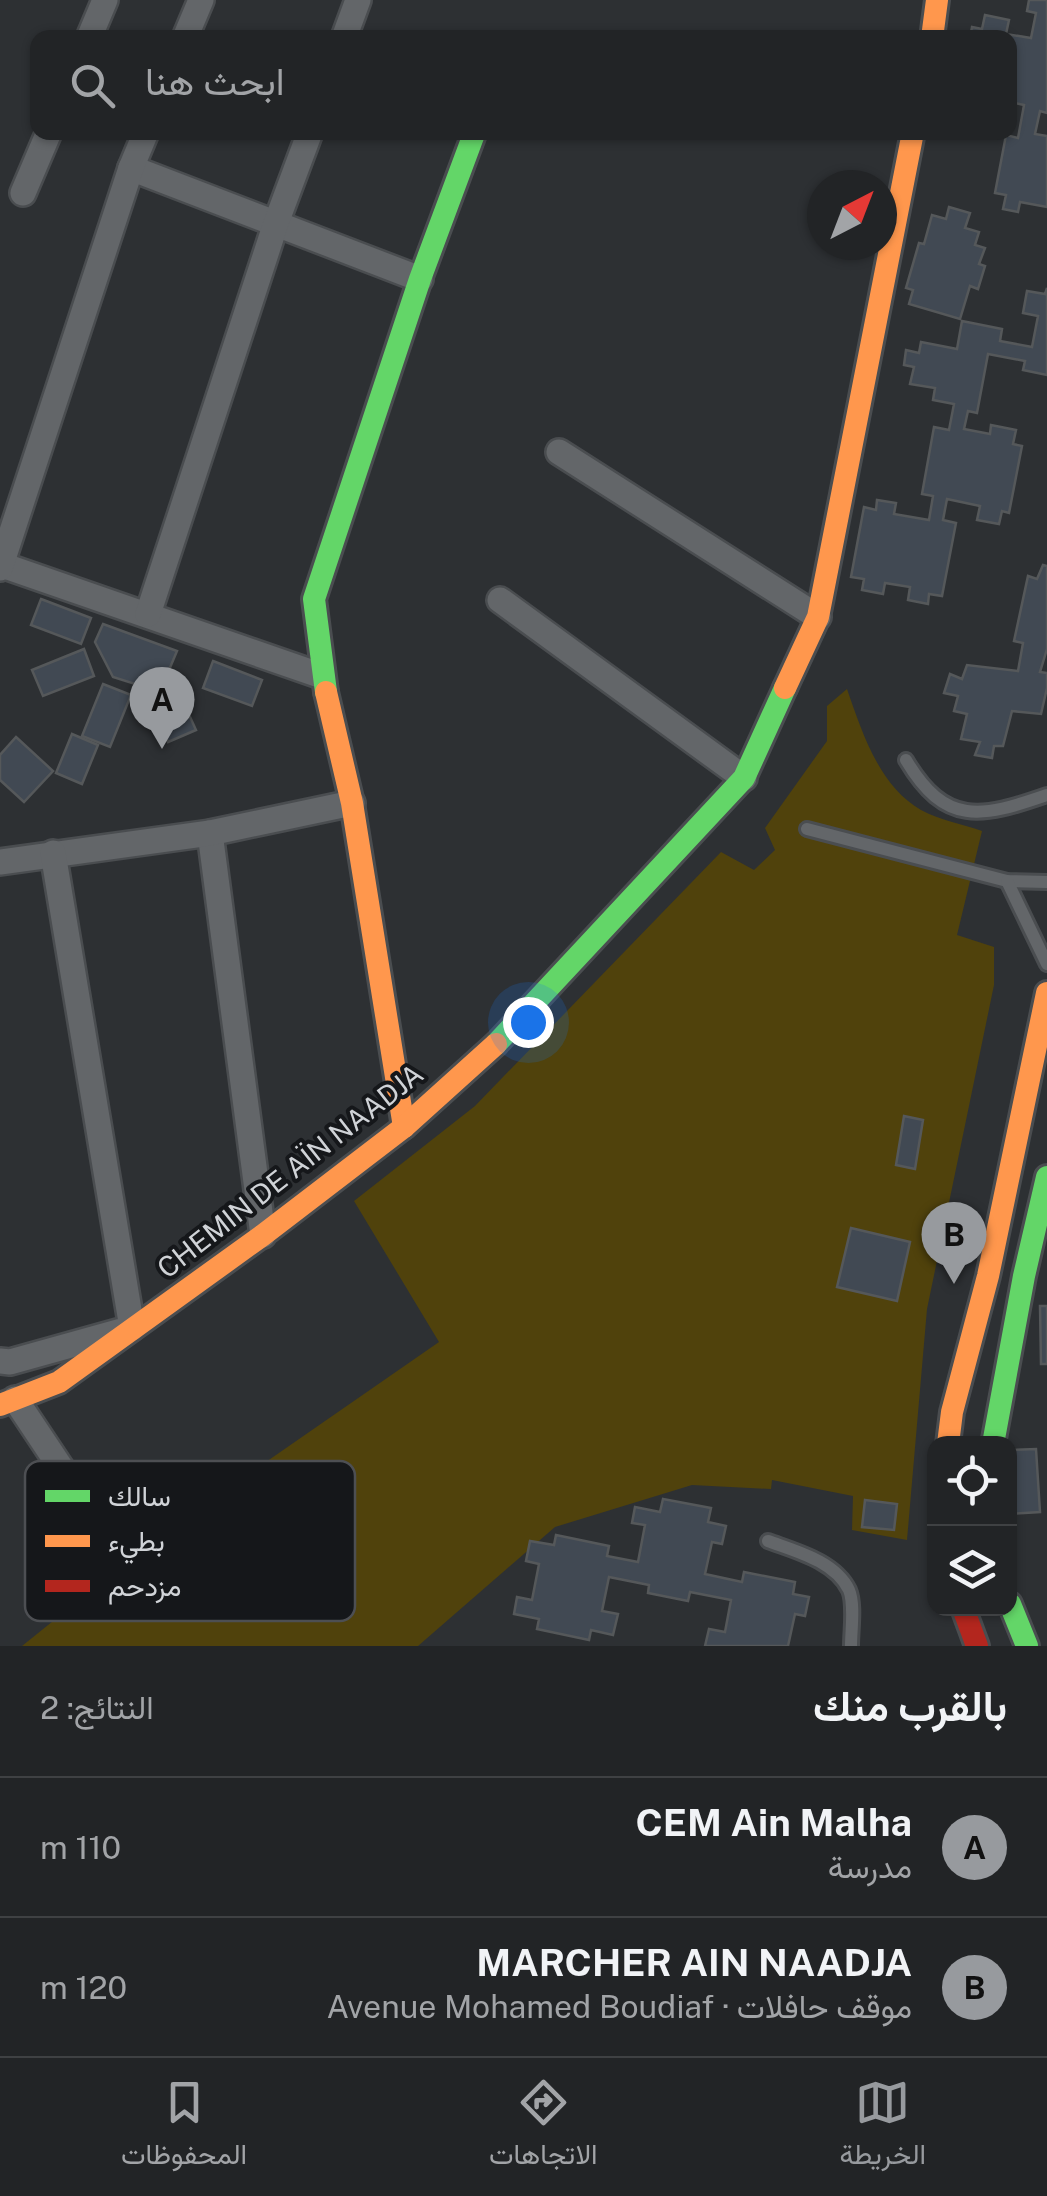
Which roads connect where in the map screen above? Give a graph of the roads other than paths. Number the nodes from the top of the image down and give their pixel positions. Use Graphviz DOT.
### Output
graph roads {
  1 [pos="105,0"];
  2 [pos="200,0"];
  3 [pos="358,0"];
  4 [pos="937,0"];
  5 [pos="92,30"];
  6 [pos="188,30"];
  7 [pos="347,30"];
  8 [pos="933,30"];
  9 [pos="46,140"];
  10 [pos="143,140"];
  11 [pos="307,140"];
  12 [pos="472,140"];
  13 [pos="911,140"];
  14 [pos="131,168"];
  15 [pos="23,194"];
  16 [pos="276,223"];
  17 [pos="420,279"];
  18 [pos="560,452"];
  19 [pos="1,566"];
  20 [pos="500,600"];
  21 [pos="148,614"];
  22 [pos="818,617"];
  23 [pos="322,676"];
  24 [pos="906,760"];
  25 [pos="744,778"];
  26 [pos="1047,795"];
  27 [pos="352,802"];
  28 [pos="807,829"];
  29 [pos="210,833"];
  30 [pos="53,852"];
  31 [pos="0,862"];
  32 [pos="1007,881"];
  33 [pos="1047,882"];
  34 [pos="1047,964"];
  35 [pos="1047,993"];
  36 [pos="404,1127"];
  37 [pos="1047,1177"];
  38 [pos="263,1235"];
  39 [pos="132,1328"];
  40 [pos="0,1360"];
  41 [pos="7,1402"];
  42 [pos="949,1436"];
  43 [pos="994,1436"];
  44 [pos="51,1461"];
  45 [pos="768,1540"];
  46 [pos="966,1616"];
  47 [pos="1015,1616"];
  48 [pos="851,1646"];
  49 [pos="977,1646"];
  50 [pos="1027,1646"];
  1 -- 5 [label="street"];
  2 -- 6 [label="street"];
  3 -- 7 [label="street"];
  4 -- 8 [label="main road"];
  9 -- 15 [label="street"];
  10 -- 14 [label="street"];
  11 -- 16 [label="street"];
  12 -- 17 [label="main road"];
  13 -- 22 [label="main road, CHEMIN DE AÏN NAADJA"];
  14 -- 16 [label="street"];
  14 -- 19 [label="street"];
  16 -- 17 [label="street"];
  16 -- 21 [label="street"];
  17 -- 23 [label="main road"];
  18 -- 22 [label="street"];
  19 -- 21 [label="street"];
  20 -- 25 [label="street"];
  21 -- 23 [label="street"];
  22 -- 25 [label="main road, CHEMIN DE AÏN NAADJA"];
  23 -- 27 [label="main road"];
  24 -- 26 [label="lane"];
  25 -- 36 [label="main road, CHEMIN DE AÏN NAADJA"];
  27 -- 29 [label="street"];
  27 -- 36 [label="main road"];
  28 -- 32 [label="lane"];
  29 -- 30 [label="street"];
  29 -- 38 [label="street"];
  30 -- 31 [label="street"];
  30 -- 39 [label="street"];
  32 -- 33 [label="lane"];
  32 -- 34 [label="lane"];
  35 -- 42 [label="main road"];
  36 -- 38 [label="main road, CHEMIN DE AÏN NAADJA"];
  37 -- 43 [label="main road"];
  38 -- 39 [label="main road, CHEMIN DE AÏN NAADJA"];
  39 -- 40 [label="street"];
  39 -- 41 [label="main road, CHEMIN DE AÏN NAADJA"];
  41 -- 44 [label="street"];
  45 -- 48 [label="lane"];
  46 -- 49 [label="main road"];
  47 -- 50 [label="main road"];
}
